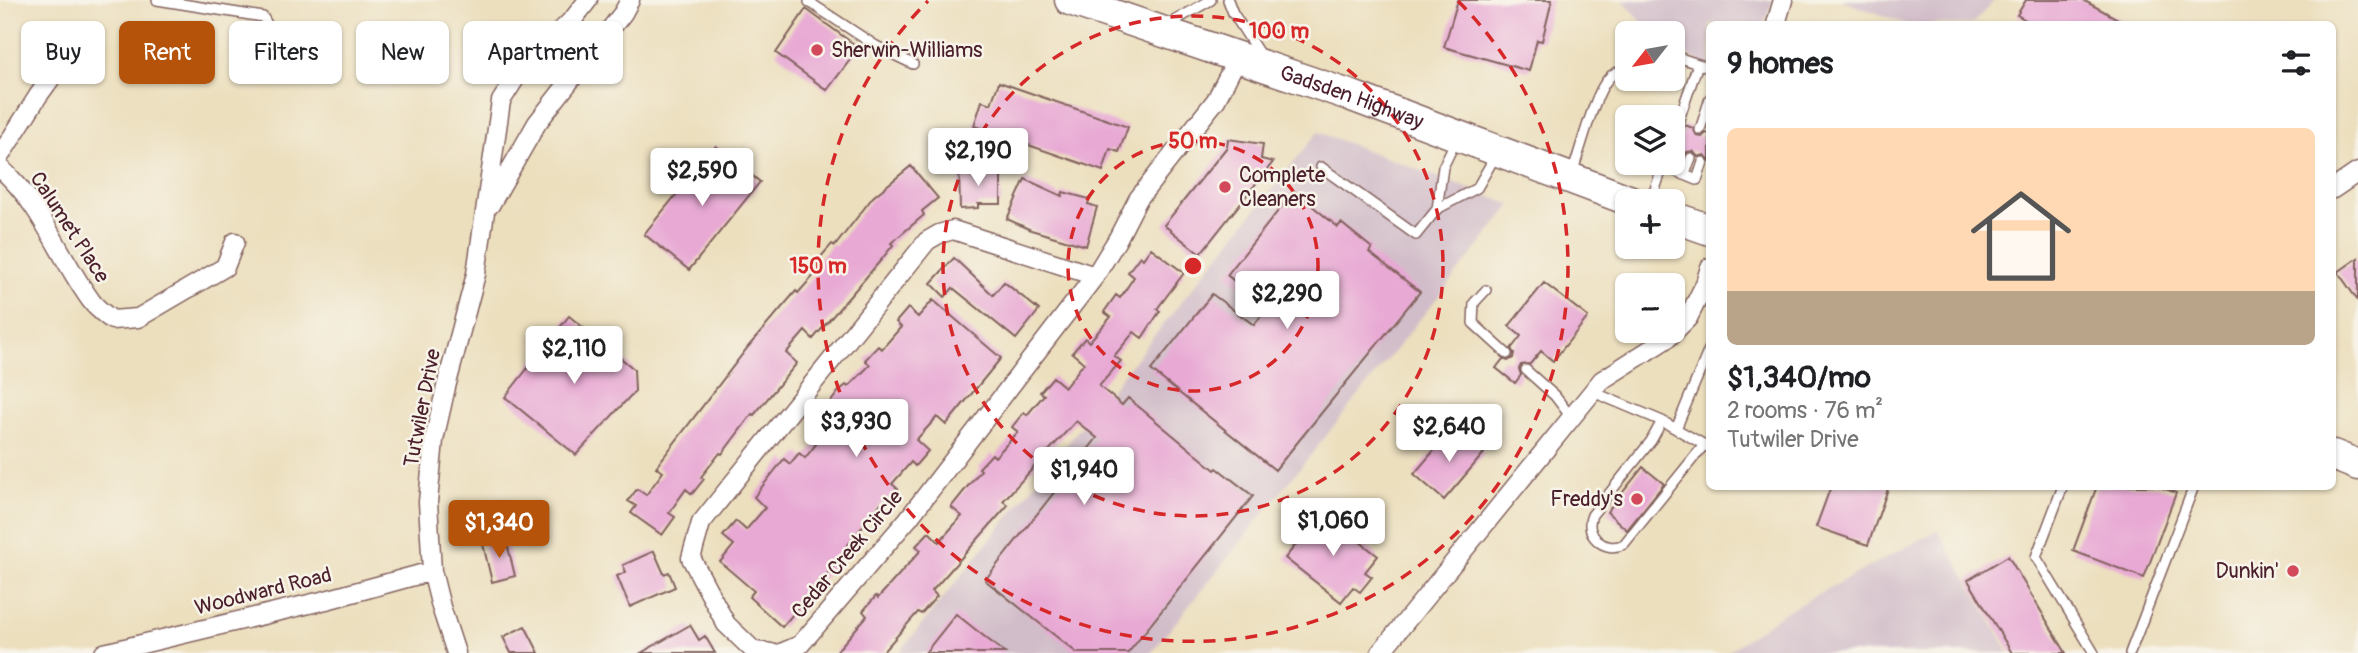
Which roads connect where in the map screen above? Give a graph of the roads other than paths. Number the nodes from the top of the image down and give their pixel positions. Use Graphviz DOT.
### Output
graph roads {
  1 [pos="157,0"];
  2 [pos="588,0"];
  3 [pos="630,0"];
  4 [pos="1070,0"];
  5 [pos="1211,0"];
  6 [pos="1228,0"];
  7 [pos="1783,0"];
  8 [pos="809,2"];
  9 [pos="265,21"];
  10 [pos="1777,21"];
  11 [pos="1157,30"];
  12 [pos="1238,57"];
  13 [pos="1685,60"];
  14 [pos="913,64"];
  15 [pos="1698,64"];
  16 [pos="1706,67"];
  17 [pos="1269,69"];
  18 [pos="1615,73"];
  19 [pos="47,84"];
  20 [pos="1684,105"];
  21 [pos="1706,110"];
  22 [pos="1700,130"];
  23 [pos="1457,137"];
  24 [pos="1497,152"];
  25 [pos="0,156"];
  26 [pos="1691,158"];
  27 [pos="1703,162"];
  28 [pos="1321,167"];
  29 [pos="0,169"];
  30 [pos="2358,172"];
  31 [pos="1685,173"];
  32 [pos="1684,175"];
  33 [pos="1570,179"];
  34 [pos="2336,187"];
  35 [pos="1615,195"];
  36 [pos="1437,209"];
  37 [pos="484,214"];
  38 [pos="1685,221"];
  39 [pos="1706,229"];
  40 [pos="235,242"];
  41 [pos="1094,276"];
  42 [pos="1486,289"];
  43 [pos="1706,295"];
  44 [pos="1507,354"];
  45 [pos="1706,357"];
  46 [pos="1526,370"];
  47 [pos="1592,392"];
  48 [pos="1571,417"];
  49 [pos="1662,421"];
  50 [pos="1676,429"];
  51 [pos="1706,446"];
  52 [pos="1706,448"];
  53 [pos="2336,456"];
  54 [pos="2358,464"];
  55 [pos="2061,490"];
  56 [pos="2192,490"];
  57 [pos="432,570"];
  58 [pos="104,653"];
  59 [pos="456,653"];
  60 [pos="771,653"];
  61 [pos="781,653"];
  62 [pos="1380,653"];
  63 [pos="2094,653"];
  64 [pos="2130,653"];
  1 -- 9 [label="lane"];
  2 -- 37 [label="street, Tutwiler Drive"];
  3 -- 37 [label="street, Tutwiler Drive"];
  4 -- 11 [label="main road, Gadsden Highway"];
  5 -- 11 [label="lane"];
  6 -- 17 [label="lane"];
  7 -- 10 [label="street"];
  8 -- 14 [label="lane"];
  11 -- 12 [label="main road, Gadsden Highway"];
  12 -- 17 [label="main road, Gadsden Highway"];
  12 -- 41 [label="street, Cedar Creek Circle"];
  13 -- 15 [label="lane"];
  15 -- 16 [label="lane"];
  15 -- 20 [label="lane"];
  17 -- 23 [label="main road, Gadsden Highway"];
  18 -- 33 [label="lane"];
  19 -- 25 [label="street"];
  21 -- 22 [label="lane"];
  23 -- 24 [label="main road, Gadsden Highway"];
  23 -- 36 [label="lane"];
  24 -- 33 [label="main road, Gadsden Highway"];
  24 -- 36 [label="lane"];
  26 -- 31 [label="lane"];
  27 -- 32 [label="lane"];
  28 -- 36 [label="lane"];
  29 -- 40 [label="street, Calumet Place"];
  30 -- 34 [label="street"];
  33 -- 35 [label="main road, Gadsden Highway"];
  37 -- 57 [label="street, Tutwiler Drive"];
  38 -- 39 [label="main road"];
  41 -- 60 [label="street"];
  41 -- 61 [label="street, Cedar Creek Circle"];
  42 -- 44 [label="lane"];
  43 -- 47 [label="street"];
  45 -- 50 [label="lane"];
  46 -- 48 [label="lane"];
  47 -- 48 [label="street"];
  47 -- 49 [label="lane"];
  48 -- 62 [label="street"];
  49 -- 50 [label="lane"];
  49 -- 52 [label="lane"];
  50 -- 51 [label="lane"];
  53 -- 54 [label="main road"];
  55 -- 63 [label="lane"];
  56 -- 64 [label="lane"];
  57 -- 58 [label="street, Woodward Road"];
  57 -- 59 [label="street, Tutwiler Drive"];
}
